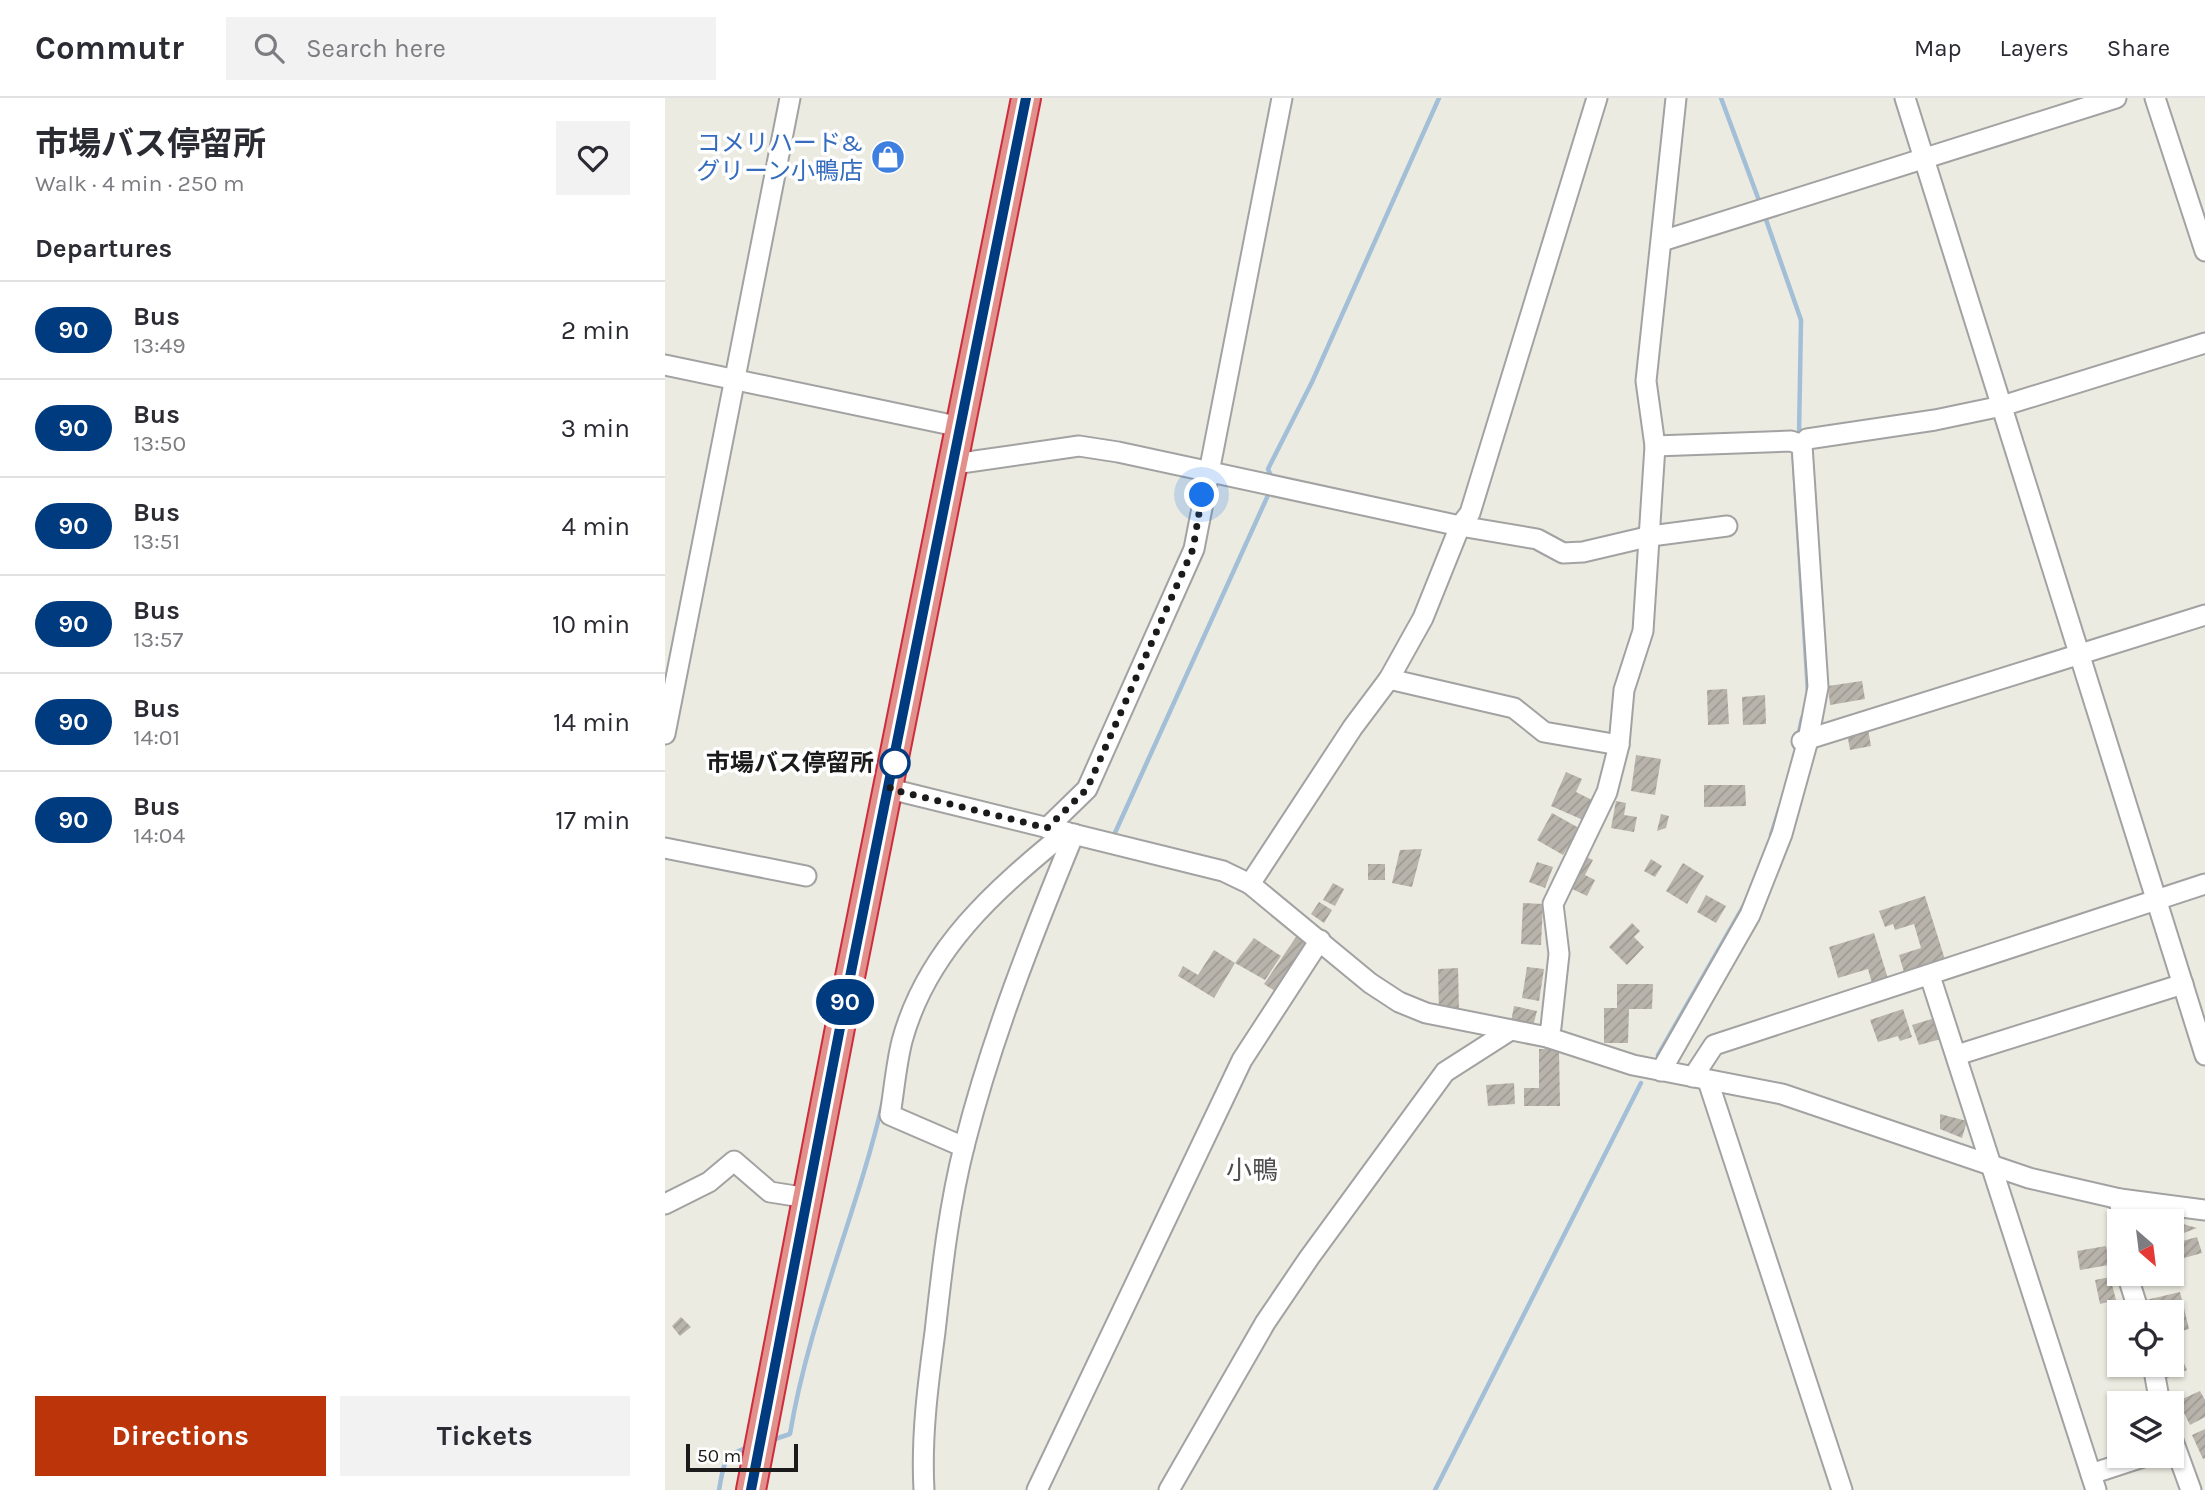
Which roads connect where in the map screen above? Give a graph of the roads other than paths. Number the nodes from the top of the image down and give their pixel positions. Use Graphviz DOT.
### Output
graph roads {
  1 [pos="790,98"];
  2 [pos="1026,98"];
  3 [pos="1282,98"];
  4 [pos="1597,98"];
  5 [pos="1676,98"];
  6 [pos="1905,98"];
  7 [pos="2116,98"];
  8 [pos="2155,98"];
  9 [pos="1924,158"];
  10 [pos="1662,241"];
  11 [pos="2205,251"];
  12 [pos="2205,343"];
  13 [pos="665,365"];
  14 [pos="735,379"];
  15 [pos="2002,406"];
  16 [pos="961,427"];
  17 [pos="1796,443"];
  18 [pos="1655,446"];
  19 [pos="954,464"];
  20 [pos="1214,471"];
  21 [pos="1460,526"];
  22 [pos="1727,526"];
  23 [pos="1651,536"];
  24 [pos="2205,615"];
  25 [pos="2080,655"];
  26 [pos="1389,679"];
  27 [pos="665,734"];
  28 [pos="1805,740"];
  29 [pos="1619,745"];
  30 [pos="890,789"];
  31 [pos="1063,831"];
  32 [pos="665,848"];
  33 [pos="806,876"];
  34 [pos="1250,884"];
  35 [pos="2205,884"];
  36 [pos="2156,900"];
  37 [pos="1320,940"];
  38 [pos="1930,976"];
  39 [pos="2182,984"];
  40 [pos="1509,1031"];
  41 [pos="1546,1037"];
  42 [pos="1957,1055"];
  43 [pos="2205,1055"];
  44 [pos="1661,1070"];
  45 [pos="1700,1079"];
  46 [pos="964,1146"];
  47 [pos="1993,1166"];
  48 [pos="808,1198"];
  49 [pos="2120,1199"];
  50 [pos="665,1204"];
  51 [pos="2120,1209"];
  52 [pos="2205,1210"];
  53 [pos="2122,1468"];
  54 [pos="2182,1468"];
  55 [pos="2094,1482"];
  56 [pos="751,1490"];
  57 [pos="923,1490"];
  58 [pos="1037,1490"];
  59 [pos="1169,1490"];
  60 [pos="1842,1490"];
  61 [pos="2191,1490"];
  1 -- 14 [label="street"];
  2 -- 16 [label="highway"];
  3 -- 20 [label="street"];
  4 -- 21 [label="street"];
  5 -- 10 [label="street"];
  6 -- 9 [label="street"];
  7 -- 9 [label="street"];
  8 -- 11 [label="street"];
  9 -- 10 [label="street"];
  9 -- 15 [label="street"];
  10 -- 18 [label="street"];
  12 -- 15 [label="street"];
  13 -- 14 [label="street"];
  14 -- 16 [label="street"];
  14 -- 27 [label="street"];
  15 -- 17 [label="street"];
  15 -- 25 [label="street"];
  16 -- 19 [label="highway"];
  17 -- 18 [label="street"];
  17 -- 28 [label="street"];
  18 -- 23 [label="street"];
  19 -- 20 [label="street"];
  19 -- 30 [label="highway"];
  20 -- 21 [label="street"];
  20 -- 31 [label="street"];
  21 -- 23 [label="street"];
  21 -- 26 [label="street"];
  22 -- 23 [label="street"];
  23 -- 29 [label="street"];
  24 -- 25 [label="street"];
  25 -- 28 [label="street"];
  25 -- 36 [label="street"];
  26 -- 29 [label="street"];
  26 -- 34 [label="street"];
  28 -- 44 [label="street"];
  29 -- 41 [label="street"];
  30 -- 31 [label="street"];
  30 -- 48 [label="highway"];
  31 -- 34 [label="street"];
  31 -- 46 [label="street"];
  31 -- 46 [label="street"];
  32 -- 33 [label="street"];
  34 -- 37 [label="street"];
  35 -- 36 [label="street"];
  36 -- 38 [label="street"];
  36 -- 39 [label="street"];
  37 -- 40 [label="street"];
  37 -- 58 [label="street"];
  38 -- 42 [label="street"];
  38 -- 45 [label="street"];
  39 -- 42 [label="street"];
  39 -- 43 [label="street"];
  40 -- 41 [label="street"];
  40 -- 59 [label="street"];
  41 -- 44 [label="street"];
  42 -- 47 [label="street"];
  44 -- 45 [label="street"];
  45 -- 47 [label="street"];
  45 -- 60 [label="street"];
  46 -- 57 [label="street"];
  47 -- 49 [label="street"];
  47 -- 55 [label="street"];
  48 -- 50 [label="street"];
  48 -- 56 [label="highway"];
  49 -- 51 [label="street"];
  49 -- 52 [label="street"];
  53 -- 55 [label="street"];
  54 -- 61 [label="street"];
}
